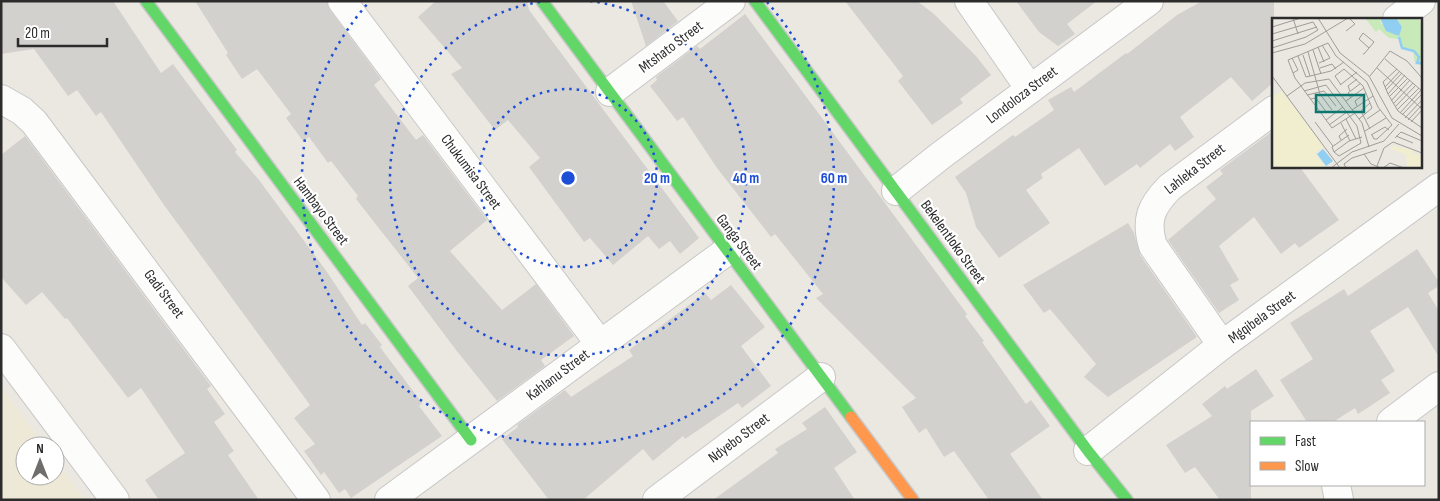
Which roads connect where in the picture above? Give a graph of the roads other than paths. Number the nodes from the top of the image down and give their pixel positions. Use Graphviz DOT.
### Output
graph roads {
  1 [pos="146,1"];
  2 [pos="342,1"];
  3 [pos="542,1"];
  4 [pos="731,1"];
  5 [pos="755,1"];
  6 [pos="969,1"];
  7 [pos="1149,1"];
  8 [pos="1421,1"];
  9 [pos="1398,18"];
  10 [pos="1030,88"];
  11 [pos="610,92"];
  12 [pos="1,99"];
  13 [pos="1272,111"];
  14 [pos="1439,188"];
  15 [pos="896,191"];
  16 [pos="727,251"];
  17 [pos="600,344"];
  18 [pos="1222,345"];
  19 [pos="1,348"];
  20 [pos="821,377"];
  21 [pos="1439,386"];
  22 [pos="1392,421"];
  23 [pos="471,440"];
  24 [pos="1088,451"];
  25 [pos="1336,486"];
  26 [pos="115,500"];
  27 [pos="316,500"];
  28 [pos="389,500"];
  29 [pos="657,500"];
  30 [pos="914,500"];
  31 [pos="1127,500"];
  32 [pos="1339,500"];
  1 -- 23 [label="street, Hambayo Street"];
  2 -- 17 [label="street, Chukumisa Street"];
  3 -- 11 [label="street, Ganga Street"];
  4 -- 11 [label="street, Mtshato Street"];
  5 -- 15 [label="street, Bekelentloko Street"];
  6 -- 10 [label="street"];
  7 -- 10 [label="street, Londoloza Street"];
  8 -- 9 [label="street"];
  10 -- 15 [label="street, Londoloza Street"];
  11 -- 16 [label="street, Ganga Street"];
  12 -- 27 [label="street, Gadi Street"];
  13 -- 18 [label="street, Lahleka Street"];
  14 -- 18 [label="street, Mgqibela Street"];
  15 -- 24 [label="street, Bekelentloko Street"];
  16 -- 17 [label="street, Kahlanu Street"];
  16 -- 20 [label="street, Ganga Street"];
  17 -- 23 [label="street, Kahlanu Street"];
  18 -- 24 [label="street, Mgqibela Street"];
  19 -- 26 [label="street"];
  20 -- 29 [label="street, Ndyebo Street"];
  20 -- 30 [label="street, Ganga Street"];
  21 -- 22 [label="street"];
  23 -- 28 [label="street, Kahlanu Street"];
  24 -- 31 [label="street, Bekelentloko Street"];
  25 -- 32 [label="street"];
}
